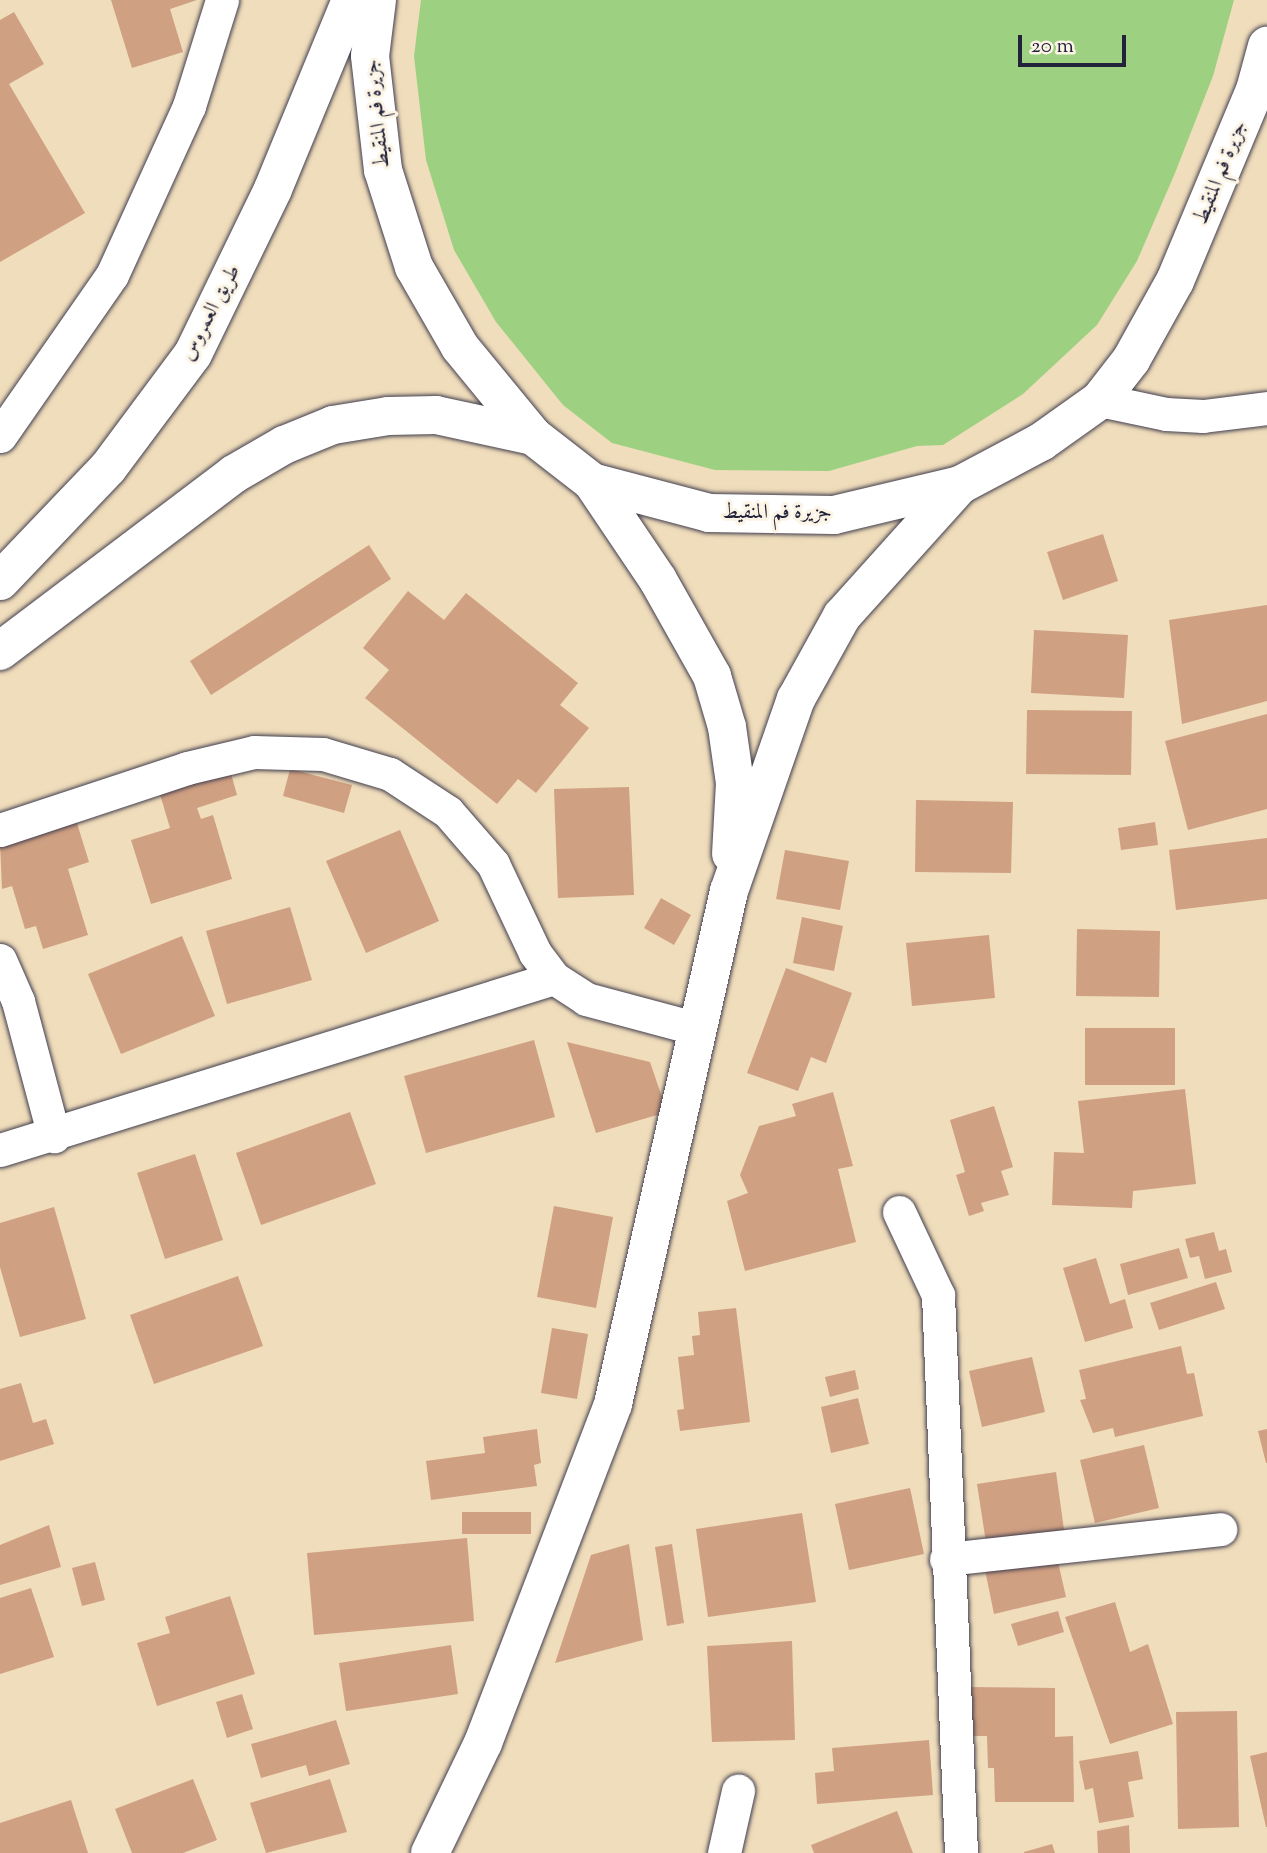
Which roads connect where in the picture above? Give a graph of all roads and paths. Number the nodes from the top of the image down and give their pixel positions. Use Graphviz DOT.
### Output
graph roads {
  1 [pos="222,0"];
  2 [pos="351,0"];
  3 [pos="377,0"];
  4 [pos="1267,46"];
  5 [pos="1100,400"];
  6 [pos="1267,408"];
  7 [pos="3,428"];
  8 [pos="533,436"];
  9 [pos="592,482"];
  10 [pos="960,485"];
  11 [pos="0,581"];
  12 [pos="0,651"];
  13 [pos="0,830"];
  14 [pos="729,891"];
  15 [pos="0,960"];
  16 [pos="554,978"];
  17 [pos="698,1029"];
  18 [pos="54,1136"];
  19 [pos="0,1150"];
  20 [pos="899,1212"];
  21 [pos="1220,1529"];
  22 [pos="946,1559"];
  23 [pos="738,1791"];
  24 [pos="430,1853"];
  25 [pos="724,1853"];
  26 [pos="961,1853"];
  1 -- 7 [label="street"];
  2 -- 11 [label="main road, طريق العمروس"];
  3 -- 8 [label="main road, جزيرة فم المنقيط"];
  4 -- 5 [label="main road, جزيرة فم المنقيط"];
  5 -- 6 [label="street"];
  5 -- 10 [label="main road, جزيرة فم المنقيط"];
  8 -- 9 [label="main road, جزيرة فم المنقيط"];
  8 -- 12 [label="main road"];
  9 -- 10 [label="main road, جزيرة فم المنقيط"];
  9 -- 14 [label="main road"];
  10 -- 14 [label="main road"];
  13 -- 16 [label="street"];
  14 -- 17 [label="main road"];
  15 -- 18 [label="street"];
  16 -- 17 [label="street"];
  16 -- 18 [label="street"];
  17 -- 24 [label="main road"];
  18 -- 19 [label="street"];
  20 -- 22 [label="street"];
  21 -- 22 [label="street"];
  22 -- 26 [label="street"];
  23 -- 25 [label="street"];
}
